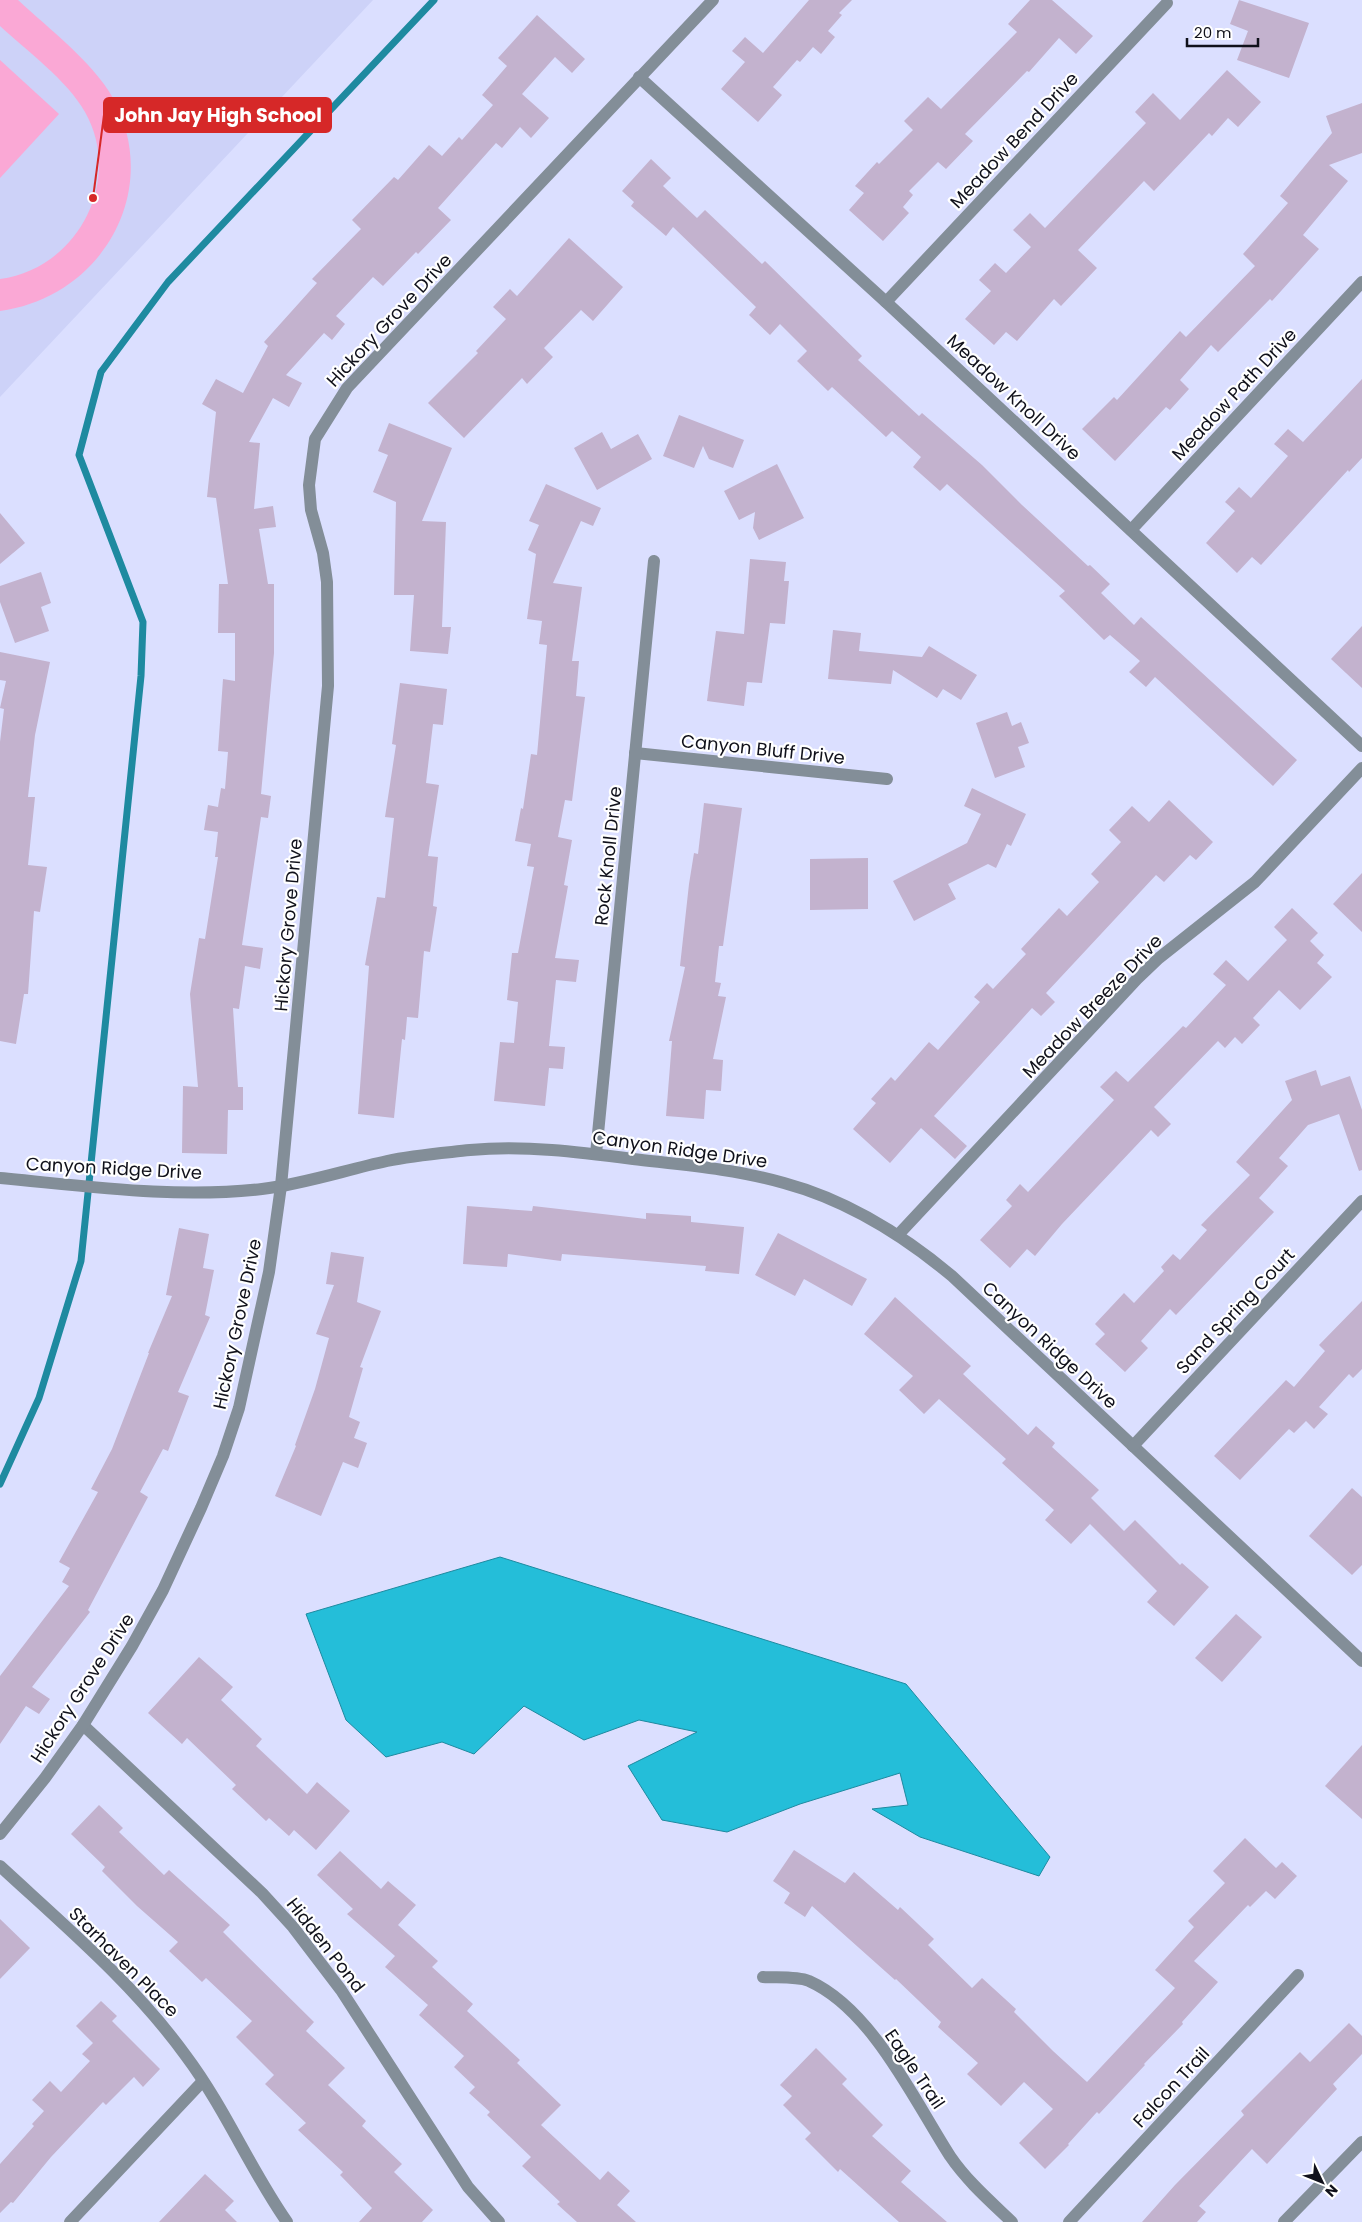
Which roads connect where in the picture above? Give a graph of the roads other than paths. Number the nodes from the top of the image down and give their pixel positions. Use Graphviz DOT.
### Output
graph roads {
  1 [pos="713,0"];
  2 [pos="1167,3"];
  3 [pos="639,77"];
  4 [pos="1362,282"];
  5 [pos="886,302"];
  6 [pos="1132,529"];
  7 [pos="654,561"];
  8 [pos="1362,746"];
  9 [pos="635,754"];
  10 [pos="1362,768"];
  11 [pos="887,779"];
  12 [pos="596,1154"];
  13 [pos="0,1178"];
  14 [pos="280,1186"];
  15 [pos="1362,1201"];
  16 [pos="898,1235"];
  17 [pos="1133,1446"];
  18 [pos="1360,1655"];
  19 [pos="82,1725"];
  20 [pos="0,1834"];
  21 [pos="0,1866"];
  22 [pos="1298,1975"];
  23 [pos="763,1977"];
  24 [pos="202,2082"];
  25 [pos="1362,2142"];
  26 [pos="70,2222"];
  27 [pos="287,2222"];
  28 [pos="499,2222"];
  29 [pos="1012,2222"];
  30 [pos="1069,2222"];
  31 [pos="1284,2222"];
  1 -- 3 [label="street, Hickory Grove Drive"];
  2 -- 5 [label="street, Meadow Bend Drive"];
  3 -- 5 [label="street, Meadow Knoll Drive"];
  3 -- 14 [label="street, Hickory Grove Drive"];
  4 -- 6 [label="street, Meadow Path Drive"];
  5 -- 6 [label="street, Meadow Knoll Drive"];
  6 -- 8 [label="street, Meadow Knoll Drive"];
  7 -- 9 [label="street, Rock Knoll Drive"];
  9 -- 11 [label="street, Canyon Bluff Drive"];
  9 -- 12 [label="street, Rock Knoll Drive"];
  10 -- 16 [label="street, Meadow Breeze Drive"];
  12 -- 14 [label="street, Canyon Ridge Drive"];
  12 -- 16 [label="street, Canyon Ridge Drive"];
  13 -- 14 [label="street, Canyon Ridge Drive"];
  14 -- 19 [label="street, Hickory Grove Drive"];
  15 -- 17 [label="street, Sand Spring Court"];
  16 -- 17 [label="street, Canyon Ridge Drive"];
  17 -- 18 [label="street, Canyon Ridge Drive"];
  19 -- 20 [label="street, Hickory Grove Drive"];
  19 -- 28 [label="street, Hidden Pond"];
  21 -- 24 [label="street, Starhaven Place"];
  22 -- 30 [label="street, Falcon Trail"];
  23 -- 29 [label="street, Eagle Trail"];
  24 -- 26 [label="street"];
  24 -- 27 [label="street, Starhaven Place"];
  25 -- 31 [label="street"];
}
